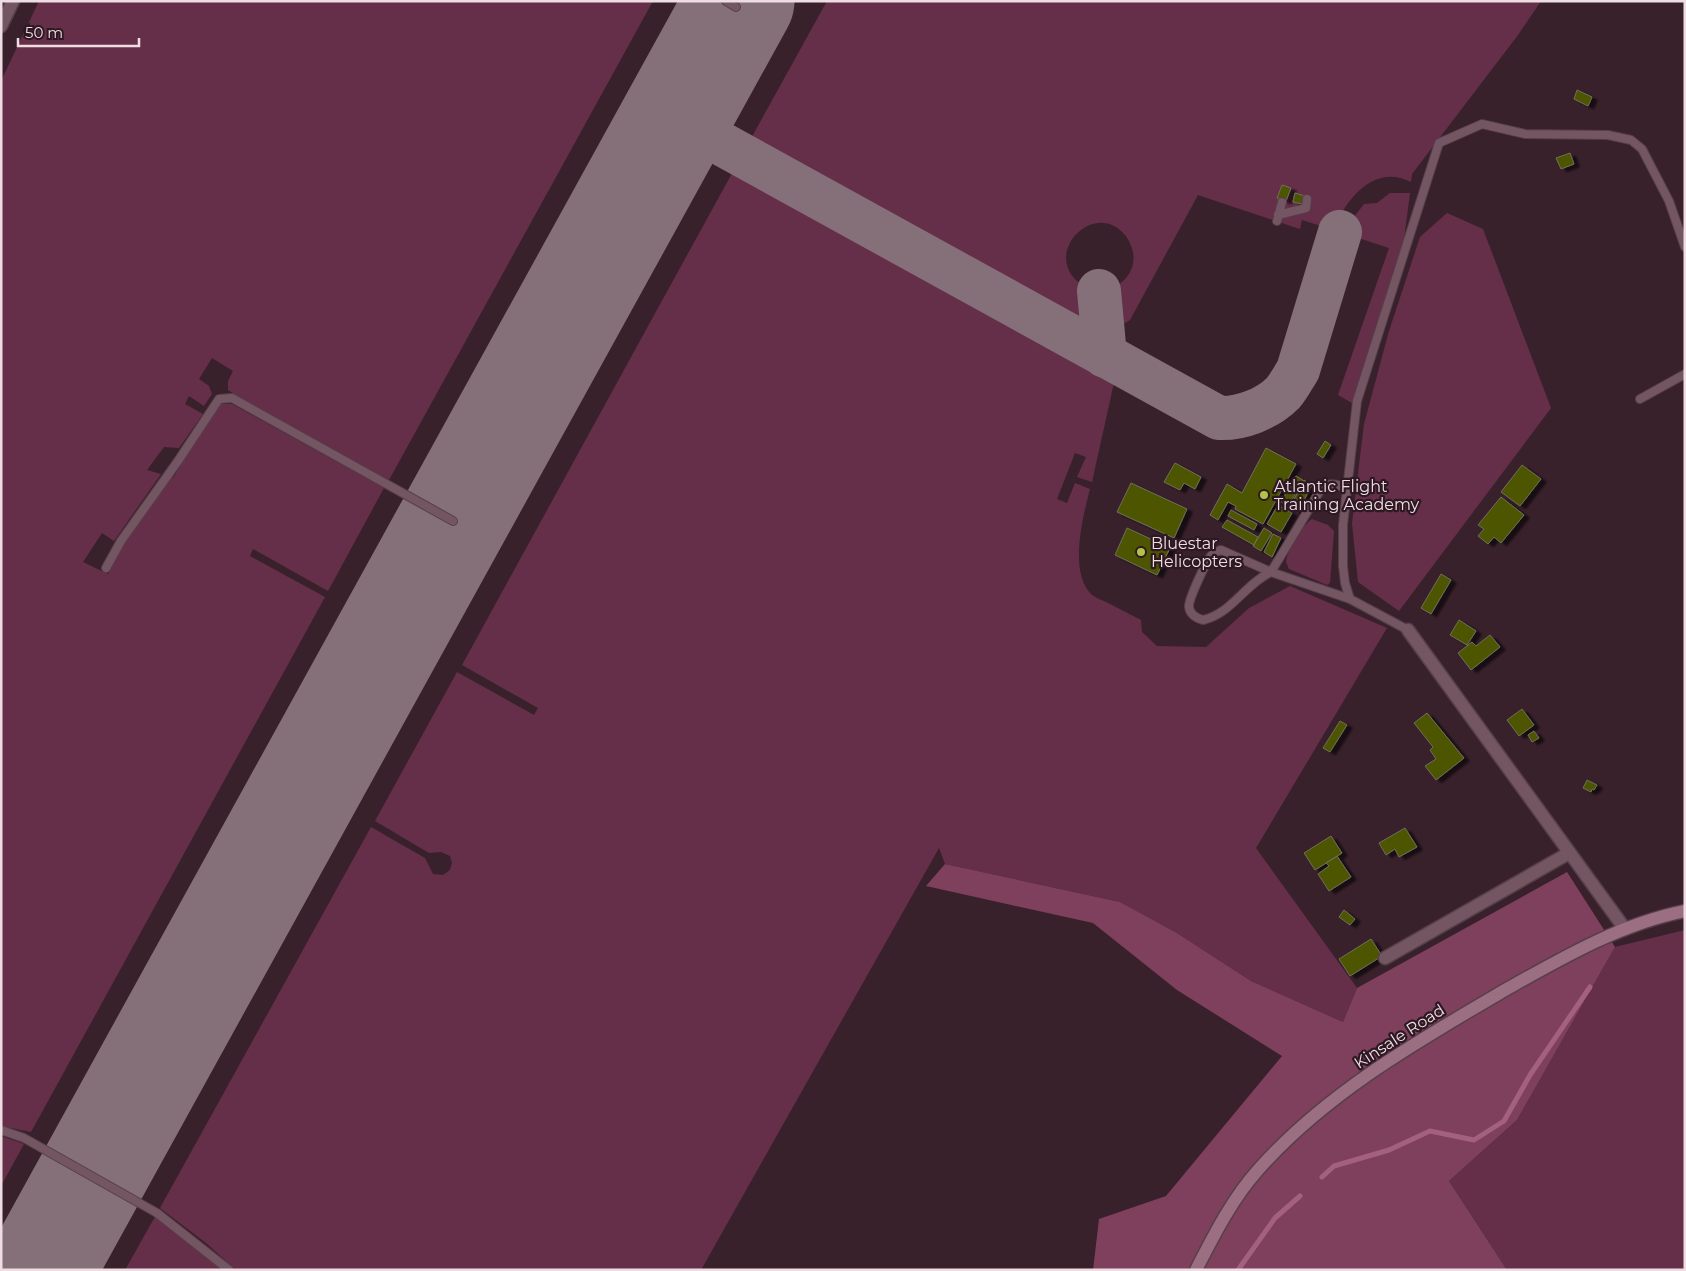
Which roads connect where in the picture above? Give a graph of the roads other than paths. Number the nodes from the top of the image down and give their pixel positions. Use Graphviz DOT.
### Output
graph roads {
  1 [pos="13,1"];
  2 [pos="726,1"];
  3 [pos="736,7"];
  4 [pos="1,26"];
  5 [pos="1308,199"];
  6 [pos="1282,202"];
  7 [pos="1685,247"];
  8 [pos="1685,374"];
  9 [pos="1640,399"];
  10 [pos="1347,488"];
  11 [pos="453,521"];
  12 [pos="106,568"];
  13 [pos="1271,572"];
  14 [pos="1350,599"];
  15 [pos="1408,630"];
  16 [pos="1569,853"];
  17 [pos="1685,910"];
  18 [pos="1625,929"];
  19 [pos="1385,958"];
  20 [pos="1,1130"];
  21 [pos="229,1270"];
  22 [pos="1196,1270"];
  1 -- 4 [label="street"];
  2 -- 3 [label="lane"];
  5 -- 6 [label="lane"];
  7 -- 10 [label="lane"];
  8 -- 9 [label="lane"];
  10 -- 13 [label="lane"];
  10 -- 14 [label="lane"];
  11 -- 12 [label="lane"];
  13 -- 13 [label="lane"];
  13 -- 14 [label="lane"];
  14 -- 15 [label="lane"];
  15 -- 16 [label="street"];
  16 -- 18 [label="street"];
  16 -- 19 [label="street"];
  17 -- 18 [label="main road, Kinsale Road"];
  18 -- 22 [label="main road, Kinsale Road"];
  20 -- 21 [label="lane"];
}
